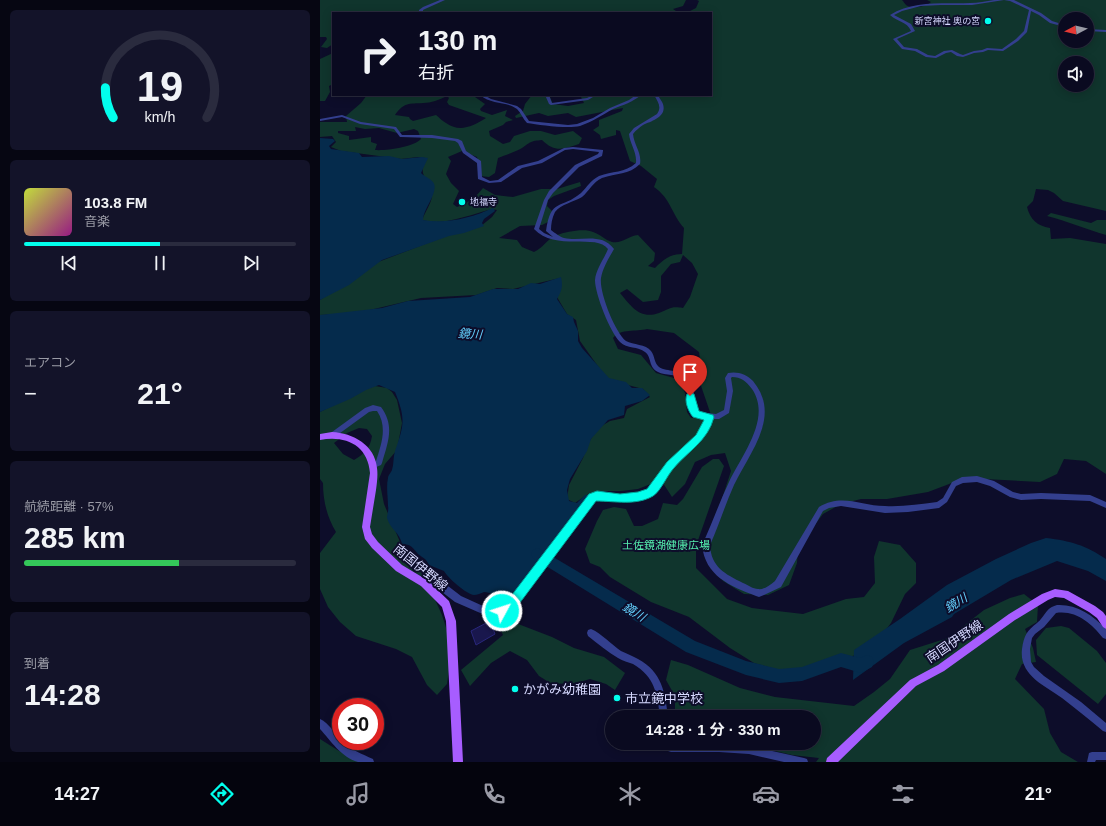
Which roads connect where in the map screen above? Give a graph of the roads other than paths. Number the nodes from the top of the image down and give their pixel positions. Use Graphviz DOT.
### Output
graph roads {
  1 [pos="443,0"];
  2 [pos="1003,0"];
  3 [pos="1006,0"];
  4 [pos="1030,10"];
  5 [pos="422,12"];
  6 [pos="1058,24"];
  7 [pos="1094,30"];
  8 [pos="1106,31"];
  9 [pos="484,96"];
  10 [pos="547,96"];
  11 [pos="590,96"];
  12 [pos="637,96"];
  13 [pos="656,96"];
  14 [pos="320,120"];
  15 [pos="560,239"];
  16 [pos="710,417"];
  17 [pos="334,434"];
  18 [pos="320,437"];
  19 [pos="374,465"];
  20 [pos="1106,505"];
  21 [pos="424,584"];
  22 [pos="1106,624"];
  23 [pos="592,633"];
  24 [pos="1106,635"];
  25 [pos="663,710"];
  26 [pos="320,723"];
  27 [pos="1106,728"];
  28 [pos="749,750"];
  29 [pos="1106,756"];
  30 [pos="370,762"];
  31 [pos="458,762"];
  32 [pos="804,762"];
  33 [pos="831,762"];
  34 [pos="1091,762"];
  1 -- 5 [label="street"];
  2 -- 4 [label="street"];
  3 -- 4 [label="street"];
  4 -- 6 [label="street"];
  7 -- 8 [label="street"];
  9 -- 12 [label="street"];
  10 -- 11 [label="street"];
  13 -- 15 [label="street"];
  14 -- 15 [label="street"];
  15 -- 16 [label="street"];
  16 -- 20 [label="street"];
  16 -- 21 [label="street"];
  17 -- 18 [label="main road"];
  17 -- 19 [label="main road"];
  17 -- 19 [label="street"];
  19 -- 21 [label="main road, 南国伊野線"];
  21 -- 31 [label="main road, 南国伊野線"];
  22 -- 33 [label="main road, 南国伊野線"];
  23 -- 25 [label="street"];
  24 -- 27 [label="street"];
  26 -- 30 [label="street"];
  28 -- 32 [label="street"];
  29 -- 34 [label="street"];
}
